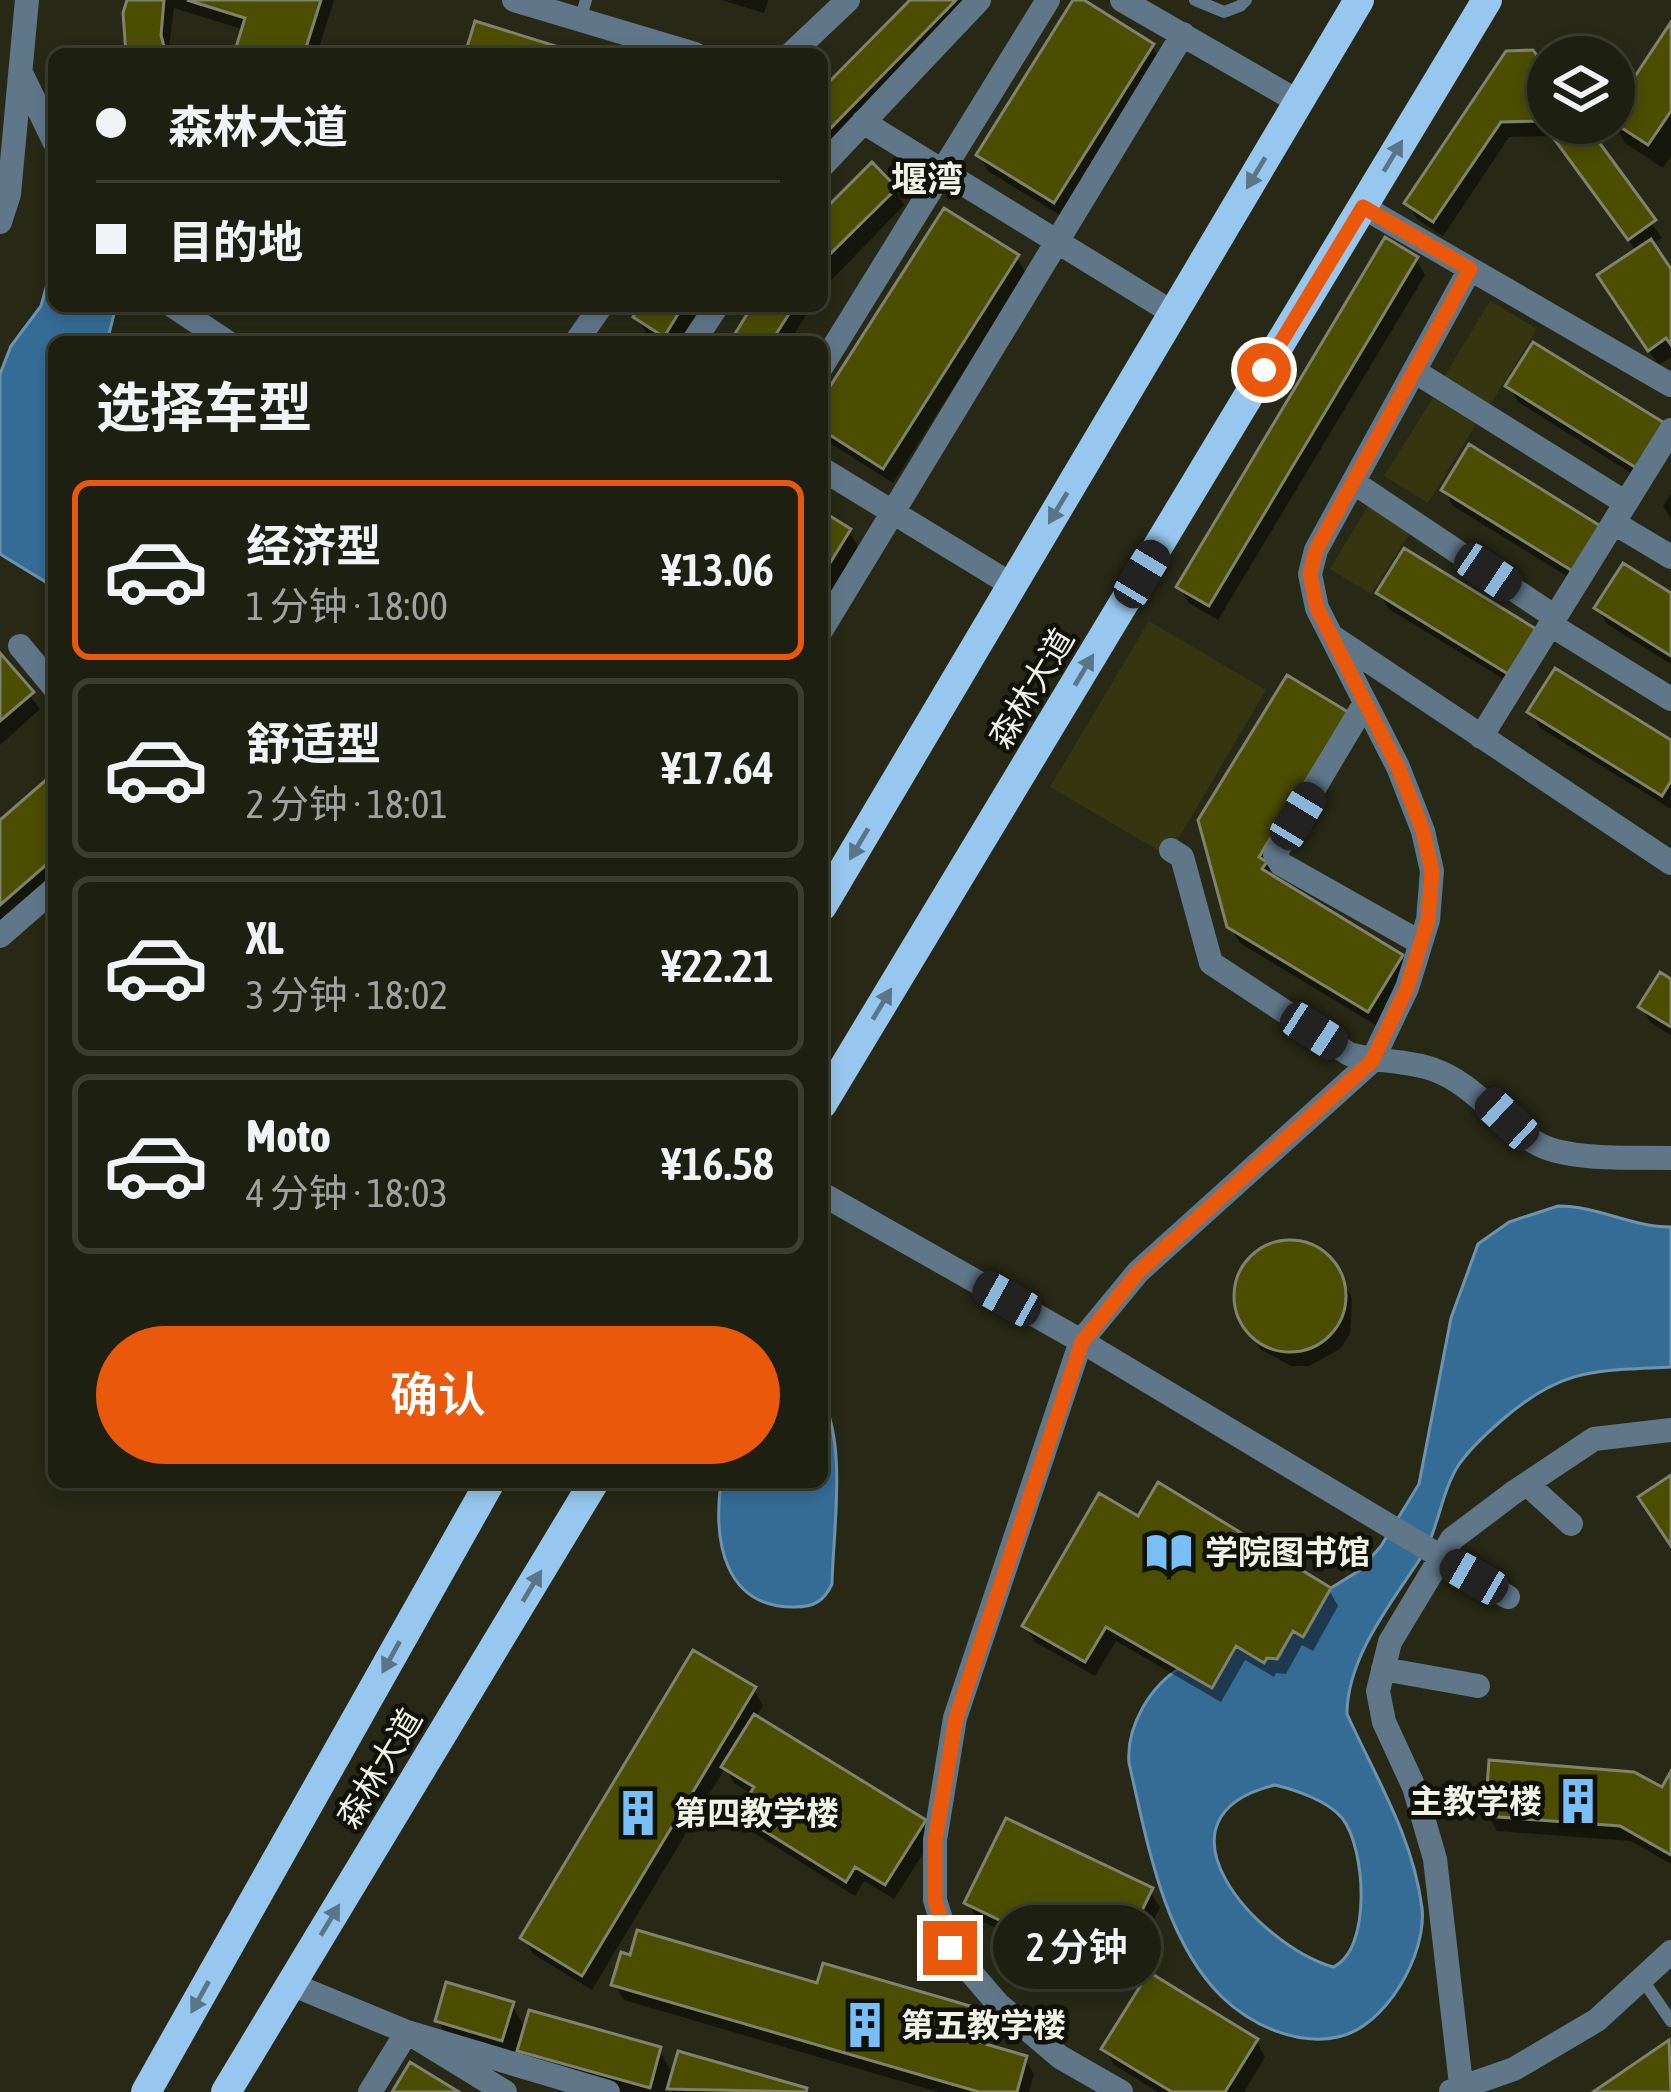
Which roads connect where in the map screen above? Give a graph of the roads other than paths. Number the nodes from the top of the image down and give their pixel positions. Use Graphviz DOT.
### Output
graph roads {
  1 [pos="27,0"];
  2 [pos="514,0"];
  3 [pos="848,0"];
  4 [pos="979,0"];
  5 [pos="1048,0"];
  6 [pos="1122,0"];
  7 [pos="1196,0"];
  8 [pos="1246,0"];
  9 [pos="1359,0"];
  10 [pos="1487,0"];
  11 [pos="583,10"];
  12 [pos="1183,34"];
  13 [pos="680,48"];
  14 [pos="797,48"];
  15 [pos="20,71"];
  16 [pos="1299,102"];
  17 [pos="863,122"];
  18 [pos="48,129"];
  19 [pos="828,160"];
  20 [pos="942,172"];
  21 [pos="1363,207"];
  22 [pos="0,222"];
  23 [pos="1057,243"];
  24 [pos="1470,269"];
  25 [pos="182,312"];
  26 [pos="1173,313"];
  27 [pos="218,336"];
  28 [pos="828,356"];
  29 [pos="1414,370"];
  30 [pos="1671,385"];
  31 [pos="1671,430"];
  32 [pos="828,473"];
  33 [pos="1353,482"];
  34 [pos="893,512"];
  35 [pos="1620,513"];
  36 [pos="1671,557"];
  37 [pos="1012,585"];
  38 [pos="828,619"];
  39 [pos="1553,621"];
  40 [pos="1331,636"];
  41 [pos="20,646"];
  42 [pos="48,680"];
  43 [pos="1671,699"];
  44 [pos="1365,703"];
  45 [pos="1481,736"];
  46 [pos="1171,850"];
  47 [pos="1671,863"];
  48 [pos="48,894"];
  49 [pos="828,896"];
  50 [pos="0,936"];
  51 [pos="1421,943"];
  52 [pos="1372,1061"];
  53 [pos="828,1094"];
  54 [pos="1671,1157"];
  55 [pos="828,1197"];
  56 [pos="1082,1342"];
  57 [pos="1671,1430"];
  58 [pos="1527,1484"];
  59 [pos="487,1488"];
  60 [pos="590,1488"];
  61 [pos="1571,1525"];
  62 [pos="1437,1556"];
  63 [pos="1508,1597"];
  64 [pos="1383,1670"];
  65 [pos="1478,1686"];
  66 [pos="1671,1952"];
  67 [pos="1642,1978"];
  68 [pos="291,1984"];
  69 [pos="1671,2021"];
  70 [pos="407,2032"];
  71 [pos="1455,2088"];
  72 [pos="146,2092"];
  73 [pos="226,2092"];
  74 [pos="370,2092"];
  75 [pos="505,2092"];
  76 [pos="608,2092"];
  77 [pos="1121,2092"];
  1 -- 15 [label="street"];
  2 -- 11 [label="street"];
  3 -- 14 [label="street"];
  4 -- 17 [label="street"];
  5 -- 20 [label="street"];
  6 -- 12 [label="street"];
  7 -- 8 [label="lane"];
  9 -- 16 [label="main road, 森林大道"];
  21 -- 10 [label="main road, 森林大道, one-way"];
  11 -- 13 [label="street"];
  12 -- 16 [label="street"];
  12 -- 23 [label="street"];
  15 -- 18 [label="street"];
  15 -- 22 [label="street"];
  16 -- 26 [label="main road, 森林大道, one-way"];
  17 -- 19 [label="street"];
  17 -- 20 [label="street"];
  20 -- 23 [label="street"];
  20 -- 28 [label="street"];
  21 -- 24 [label="street"];
  53 -- 21 [label="main road, 森林大道, one-way"];
  23 -- 26 [label="street"];
  23 -- 34 [label="street"];
  24 -- 29 [label="street"];
  24 -- 30 [label="street"];
  25 -- 27 [label="street"];
  26 -- 37 [label="main road, 森林大道, one-way"];
  29 -- 33 [label="street"];
  29 -- 35 [label="street"];
  31 -- 35 [label="street"];
  32 -- 34 [label="street"];
  33 -- 39 [label="street"];
  33 -- 40 [label="street"];
  34 -- 37 [label="street"];
  34 -- 38 [label="street"];
  35 -- 36 [label="street"];
  35 -- 39 [label="street"];
  37 -- 49 [label="main road, 森林大道, one-way"];
  39 -- 43 [label="street"];
  39 -- 45 [label="street"];
  40 -- 44 [label="street"];
  40 -- 45 [label="street"];
  41 -- 42 [label="street"];
  44 -- 51 [label="street"];
  44 -- 51 [label="street"];
  45 -- 47 [label="street"];
  46 -- 52 [label="street"];
  48 -- 50 [label="street"];
  51 -- 52 [label="street"];
  52 -- 54 [label="street"];
  52 -- 56 [label="street"];
  55 -- 56 [label="street"];
  56 -- 62 [label="street"];
  56 -- 77 [label="street"];
  57 -- 58 [label="street"];
  58 -- 61 [label="street"];
  58 -- 62 [label="street"];
  59 -- 72 [label="main road, 森林大道, one-way"];
  68 -- 60 [label="main road, 森林大道, one-way"];
  62 -- 63 [label="street"];
  62 -- 64 [label="street"];
  64 -- 65 [label="street"];
  64 -- 71 [label="street"];
  66 -- 67 [label="street"];
  67 -- 69 [label="lane"];
  67 -- 71 [label="street"];
  68 -- 70 [label="street"];
  68 -- 73 [label="main road, 森林大道"];
  70 -- 74 [label="street"];
  70 -- 75 [label="street"];
  70 -- 76 [label="street"];
}
